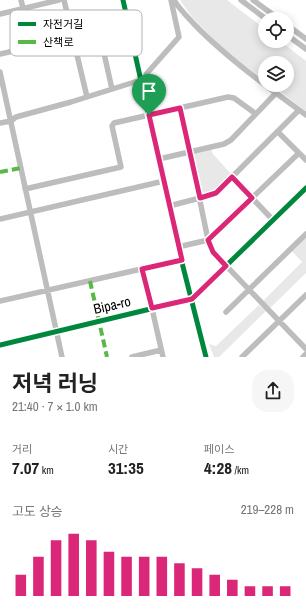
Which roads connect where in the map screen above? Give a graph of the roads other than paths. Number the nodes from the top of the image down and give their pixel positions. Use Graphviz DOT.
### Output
graph roads {
  1 [pos="21,0"];
  2 [pos="59,0"];
  3 [pos="64,0"];
  4 [pos="123,0"];
  5 [pos="173,0"];
  6 [pos="241,0"];
  7 [pos="253,0"];
  8 [pos="23,8"];
  9 [pos="15,10"];
  10 [pos="66,10"];
  11 [pos="125,10"];
  12 [pos="10,11"];
  13 [pos="269,12"];
  14 [pos="258,13"];
  15 [pos="0,14"];
  16 [pos="294,30"];
  17 [pos="306,39"];
  18 [pos="294,40"];
  19 [pos="306,49"];
  20 [pos="10,52"];
  21 [pos="0,54"];
  22 [pos="77,56"];
  23 [pos="105,56"];
  24 [pos="135,56"];
  25 [pos="0,72"];
  26 [pos="141,80"];
  27 [pos="258,80"];
  28 [pos="112,89"];
  29 [pos="276,93"];
  30 [pos="87,97"];
  31 [pos="180,108"];
  32 [pos="300,110"];
  33 [pos="256,114"];
  34 [pos="149,115"];
  35 [pos="306,115"];
  36 [pos="11,121"];
  37 [pos="0,123"];
  38 [pos="278,132"];
  39 [pos="190,152"];
  40 [pos="300,153"];
  41 [pos="159,159"];
  42 [pos="306,160"];
  43 [pos="232,177"];
  44 [pos="164,181"];
  45 [pos="25,188"];
  46 [pos="306,188"];
  47 [pos="200,198"];
  48 [pos="252,198"];
  49 [pos="169,206"];
  50 [pos="30,212"];
  51 [pos="0,219"];
  52 [pos="274,220"];
  53 [pos="306,234"];
  54 [pos="208,240"];
  55 [pos="178,247"];
  56 [pos="182,260"];
  57 [pos="226,266"];
  58 [pos="142,269"];
  59 [pos="47,290"];
  60 [pos="249,290"];
  61 [pos="306,295"];
  62 [pos="192,299"];
  63 [pos="0,301"];
  64 [pos="152,308"];
  65 [pos="226,312"];
  66 [pos="279,321"];
  67 [pos="56,331"];
  68 [pos="0,345"];
  69 [pos="306,349"];
  70 [pos="162,350"];
  71 [pos="306,354"];
  72 [pos="62,357"];
  73 [pos="132,357"];
  74 [pos="163,357"];
  75 [pos="206,357"];
  76 [pos="242,357"];
  77 [pos="303,357"];
  1 -- 8 [label="street"];
  2 -- 8 [label="street"];
  3 -- 10 [label="street"];
  4 -- 11 [label="street"];
  5 -- 26 [label="street"];
  5 -- 27 [label="street"];
  6 -- 14 [label="street"];
  7 -- 13 [label="street"];
  8 -- 9 [label="street"];
  12 -- 15 [label="street"];
  16 -- 17 [label="street"];
  18 -- 19 [label="street"];
  20 -- 21 [label="street"];
  22 -- 30 [label="street"];
  23 -- 28 [label="street"];
  24 -- 26 [label="street"];
  25 -- 36 [label="street"];
  26 -- 28 [label="street"];
  26 -- 34 [label="street"];
  28 -- 30 [label="street"];
  29 -- 32 [label="street"];
  29 -- 33 [label="street"];
  30 -- 36 [label="street"];
  31 -- 33 [label="street"];
  31 -- 34 [label="street"];
  31 -- 39 [label="street"];
  32 -- 35 [label="street"];
  32 -- 38 [label="street"];
  33 -- 39 [label="street"];
  34 -- 41 [label="street"];
  34 -- 45 [label="street"];
  36 -- 37 [label="street"];
  36 -- 45 [label="street"];
  38 -- 40 [label="street"];
  38 -- 43 [label="street"];
  39 -- 41 [label="street"];
  39 -- 47 [label="street"];
  40 -- 42 [label="street"];
  40 -- 48 [label="street"];
  41 -- 44 [label="street"];
  43 -- 47 [label="street"];
  43 -- 48 [label="street"];
  44 -- 49 [label="street"];
  44 -- 50 [label="street"];
  45 -- 50 [label="street"];
  46 -- 52 [label="street"];
  47 -- 49 [label="street"];
  47 -- 54 [label="street"];
  48 -- 52 [label="street"];
  48 -- 54 [label="street"];
  49 -- 55 [label="street"];
  50 -- 51 [label="street"];
  50 -- 59 [label="street"];
  52 -- 57 [label="street"];
  53 -- 60 [label="street"];
  54 -- 55 [label="street"];
  54 -- 57 [label="street"];
  55 -- 56 [label="street"];
  56 -- 58 [label="street"];
  56 -- 62 [label="street"];
  57 -- 60 [label="street"];
  57 -- 62 [label="street"];
  58 -- 59 [label="street"];
  58 -- 64 [label="street"];
  59 -- 63 [label="street"];
  59 -- 67 [label="street"];
  60 -- 65 [label="street"];
  60 -- 66 [label="street"];
  61 -- 66 [label="street"];
  62 -- 64 [label="street, Bipa-ro"];
  62 -- 75 [label="street"];
  64 -- 67 [label="street, Bipa-ro"];
  64 -- 70 [label="street"];
  66 -- 69 [label="street"];
  66 -- 76 [label="street"];
  67 -- 68 [label="street, Bipa-ro"];
  67 -- 72 [label="street"];
  70 -- 73 [label="street"];
  70 -- 74 [label="street"];
  71 -- 77 [label="street"];
}
